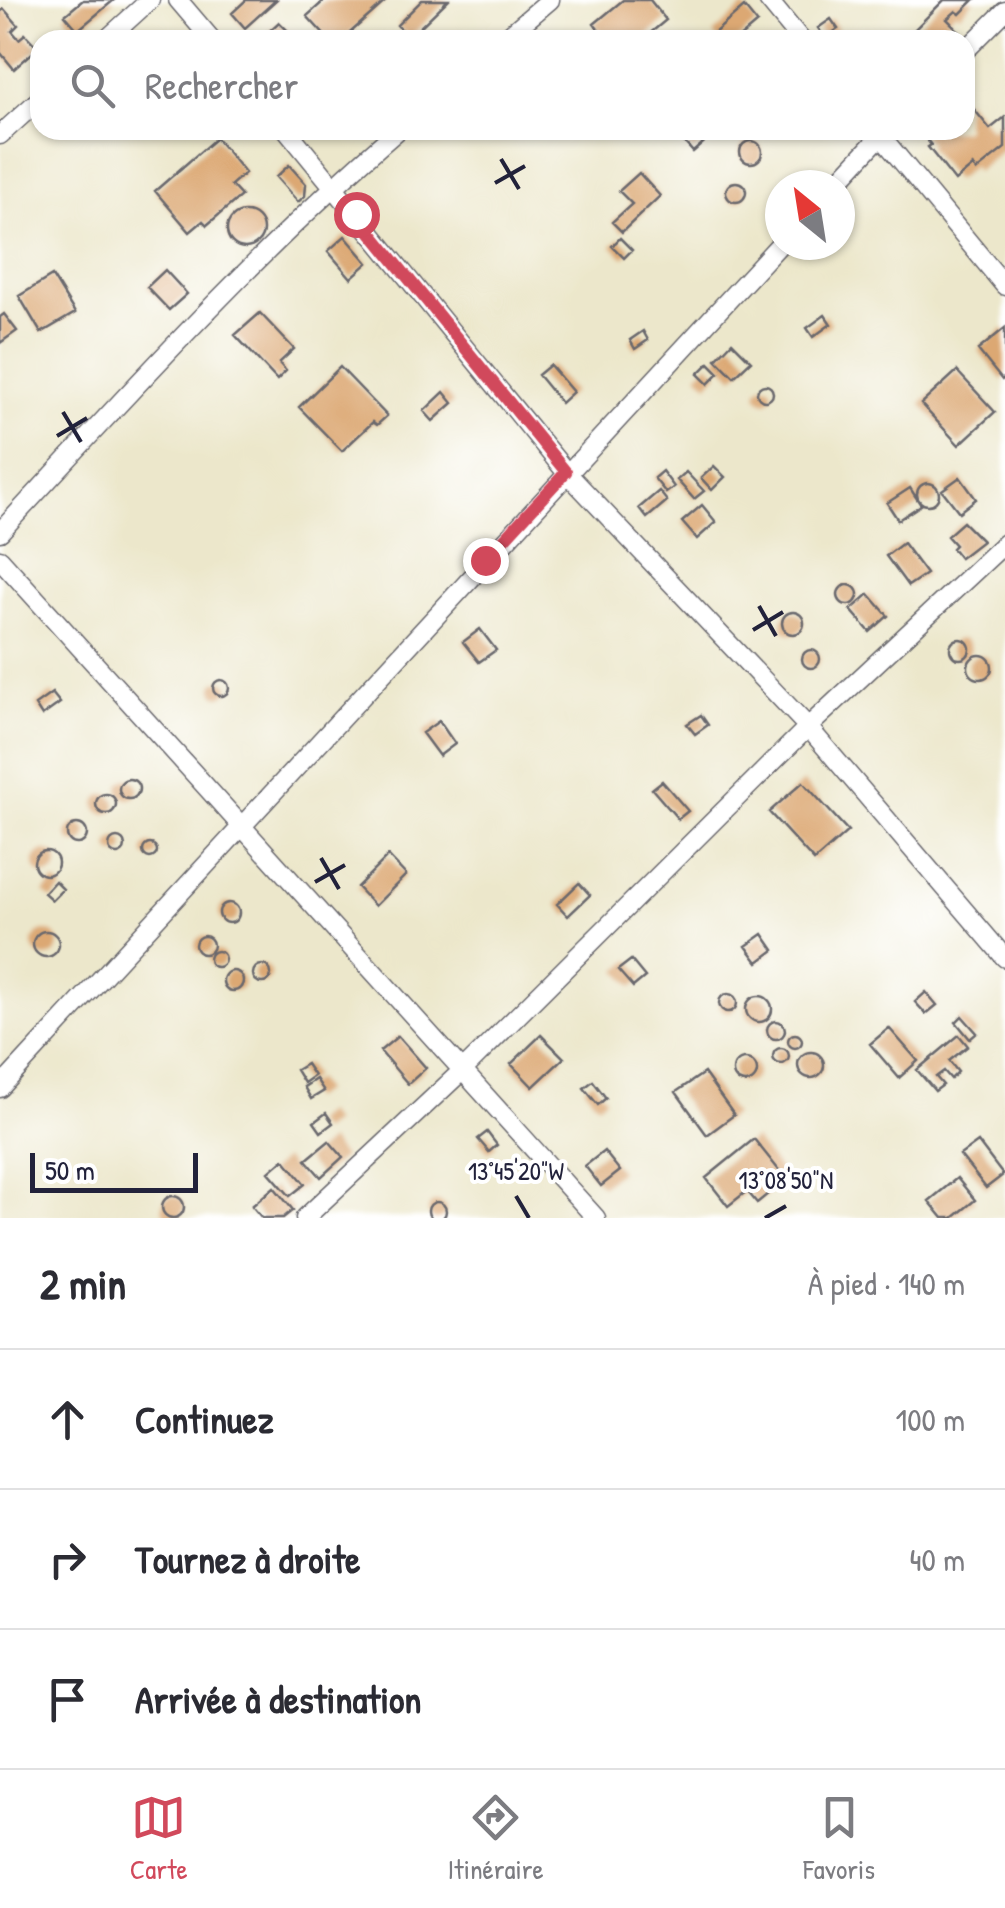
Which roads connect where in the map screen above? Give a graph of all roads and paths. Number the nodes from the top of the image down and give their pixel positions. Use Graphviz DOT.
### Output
graph roads {
  1 [pos="150,0"];
  2 [pos="178,0"];
  3 [pos="550,0"];
  4 [pos="768,0"];
  5 [pos="1005,11"];
  6 [pos="117,30"];
  7 [pos="204,30"];
  8 [pos="515,30"];
  9 [pos="794,30"];
  10 [pos="975,41"];
  11 [pos="30,108"];
  12 [pos="0,135"];
  13 [pos="295,140"];
  14 [pos="386,140"];
  15 [pos="874,140"];
  16 [pos="887,140"];
  17 [pos="848,170"];
  18 [pos="333,185"];
  19 [pos="765,260"];
  20 [pos="1005,286"];
  21 [pos="566,472"];
  22 [pos="0,532"];
  23 [pos="1005,543"];
  24 [pos="0,559"];
  25 [pos="808,727"];
  26 [pos="242,825"];
  27 [pos="1005,958"];
  28 [pos="464,1069"];
  29 [pos="0,1088"];
  30 [pos="305,1218"];
  31 [pos="596,1218"];
  1 -- 6 [label="street"];
  2 -- 7 [label="street"];
  3 -- 8 [label="street"];
  4 -- 9 [label="street"];
  5 -- 10 [label="street"];
  11 -- 12 [label="street"];
  13 -- 18 [label="street"];
  14 -- 18 [label="street"];
  15 -- 17 [label="street"];
  16 -- 20 [label="street"];
  18 -- 21 [label="street"];
  18 -- 22 [label="street"];
  19 -- 21 [label="street"];
  21 -- 25 [label="street"];
  21 -- 26 [label="street"];
  23 -- 25 [label="street"];
  24 -- 26 [label="street"];
  25 -- 27 [label="street"];
  25 -- 28 [label="street"];
  26 -- 28 [label="street"];
  26 -- 29 [label="street"];
  28 -- 30 [label="street"];
  28 -- 31 [label="street"];
}
